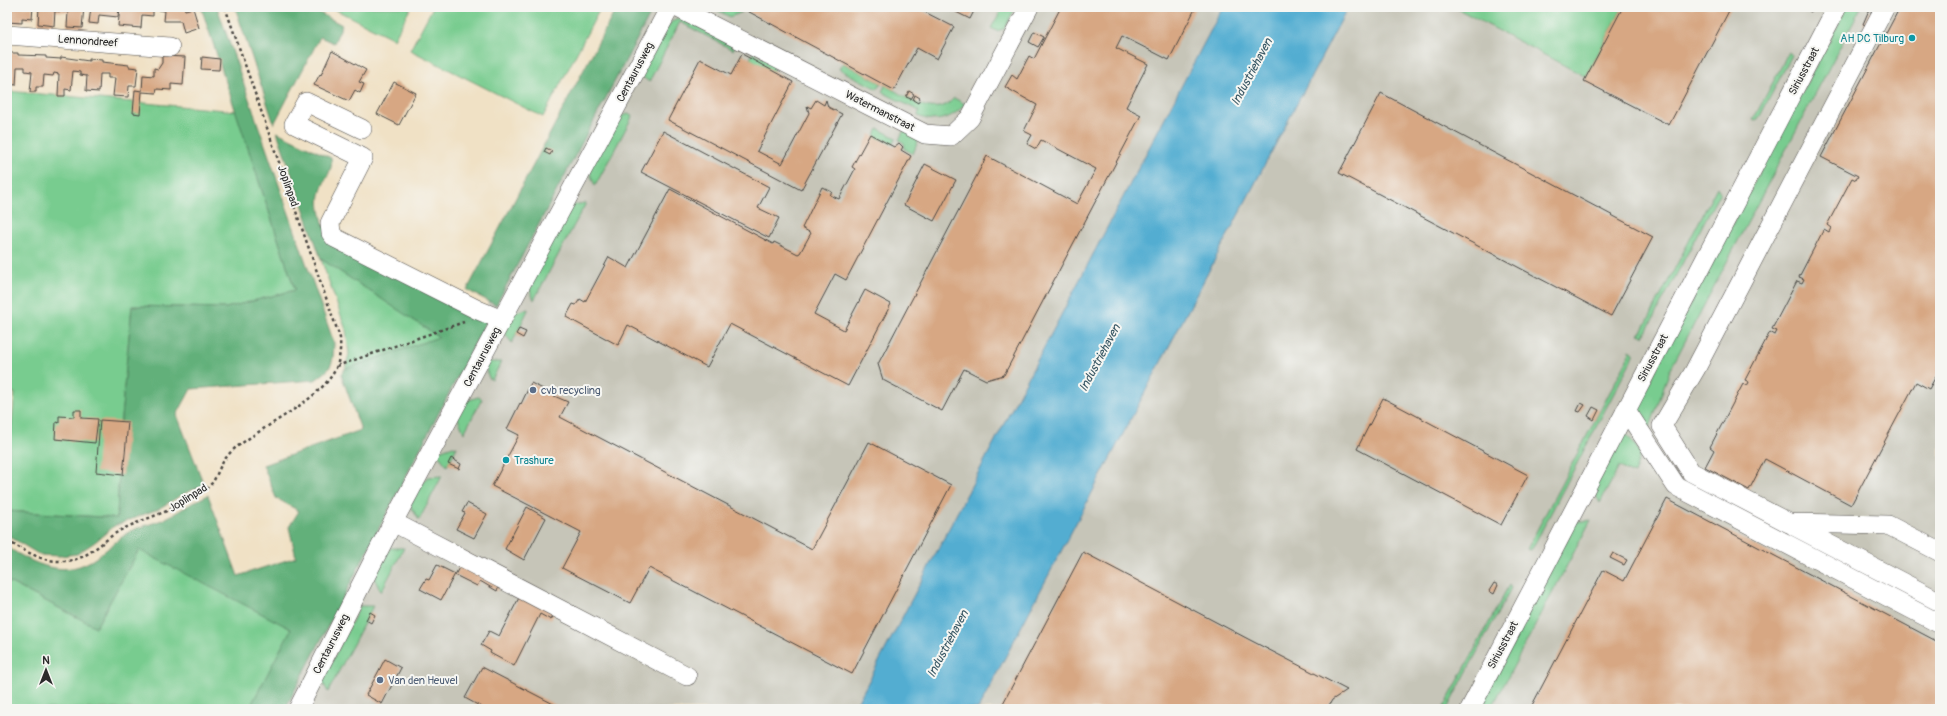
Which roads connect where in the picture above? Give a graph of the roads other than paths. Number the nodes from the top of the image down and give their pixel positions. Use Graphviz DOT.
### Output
graph roads {
  1 [pos="670,7"];
  2 [pos="676,7"];
  3 [pos="1028,7"];
  4 [pos="1837,7"];
  5 [pos="1885,7"];
  6 [pos="7,35"];
  7 [pos="170,47"];
  8 [pos="362,129"];
  9 [pos="496,316"];
  10 [pos="1626,410"];
  11 [pos="393,522"];
  12 [pos="1789,523"];
  13 [pos="1940,552"];
  14 [pos="1940,602"];
  15 [pos="1940,624"];
  16 [pos="687,676"];
  17 [pos="298,709"];
  18 [pos="1470,709"];
  1 -- 9 [label="street, Centaurusweg"];
  2 -- 3 [label="street, Watermanstraat"];
  4 -- 10 [label="street, Siriusstraat"];
  5 -- 12 [label="street"];
  6 -- 7 [label="street, Lennondreef"];
  8 -- 9 [label="street"];
  9 -- 11 [label="street, Centaurusweg"];
  10 -- 15 [label="street"];
  10 -- 18 [label="street, Siriusstraat"];
  11 -- 16 [label="street"];
  11 -- 17 [label="street, Centaurusweg"];
  12 -- 13 [label="street"];
  12 -- 14 [label="street"];
}
